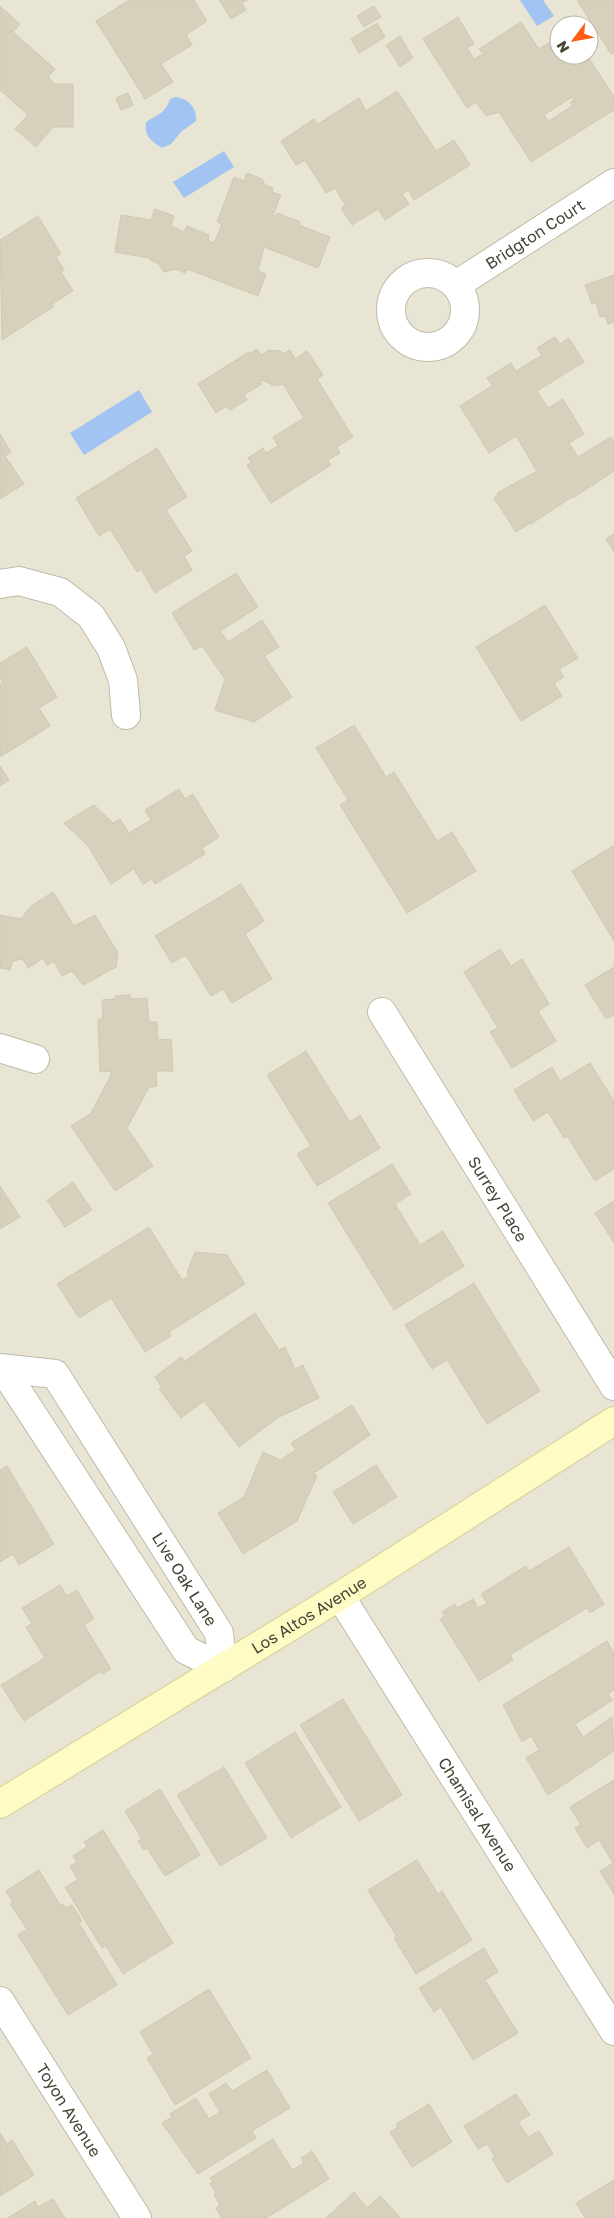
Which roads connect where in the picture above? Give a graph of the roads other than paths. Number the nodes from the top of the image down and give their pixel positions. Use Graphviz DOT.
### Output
graph roads {
  1 [pos="614,183"];
  2 [pos="456,285"];
  3 [pos="0,584"];
  4 [pos="126,715"];
  5 [pos="382,1012"];
  6 [pos="0,1048"];
  7 [pos="35,1059"];
  8 [pos="1,1369"];
  9 [pos="614,1386"];
  10 [pos="614,1421"];
  11 [pos="340,1596"];
  12 [pos="223,1668"];
  13 [pos="0,1804"];
  14 [pos="0,2001"];
  15 [pos="614,2031"];
  16 [pos="137,2218"];
  1 -- 2 [label="street, Bridgton Court"];
  3 -- 4 [label="street"];
  5 -- 9 [label="street, Surrey Place"];
  6 -- 7 [label="street"];
  8 -- 12 [label="street, Live Oak Lane"];
  8 -- 12 [label="street, Live Oak Lane"];
  10 -- 11 [label="street, Los Altos Avenue"];
  11 -- 12 [label="street, Los Altos Avenue"];
  11 -- 15 [label="street, Chamisal Avenue"];
  12 -- 13 [label="street, Los Altos Avenue"];
  14 -- 16 [label="street, Toyon Avenue"];
}
